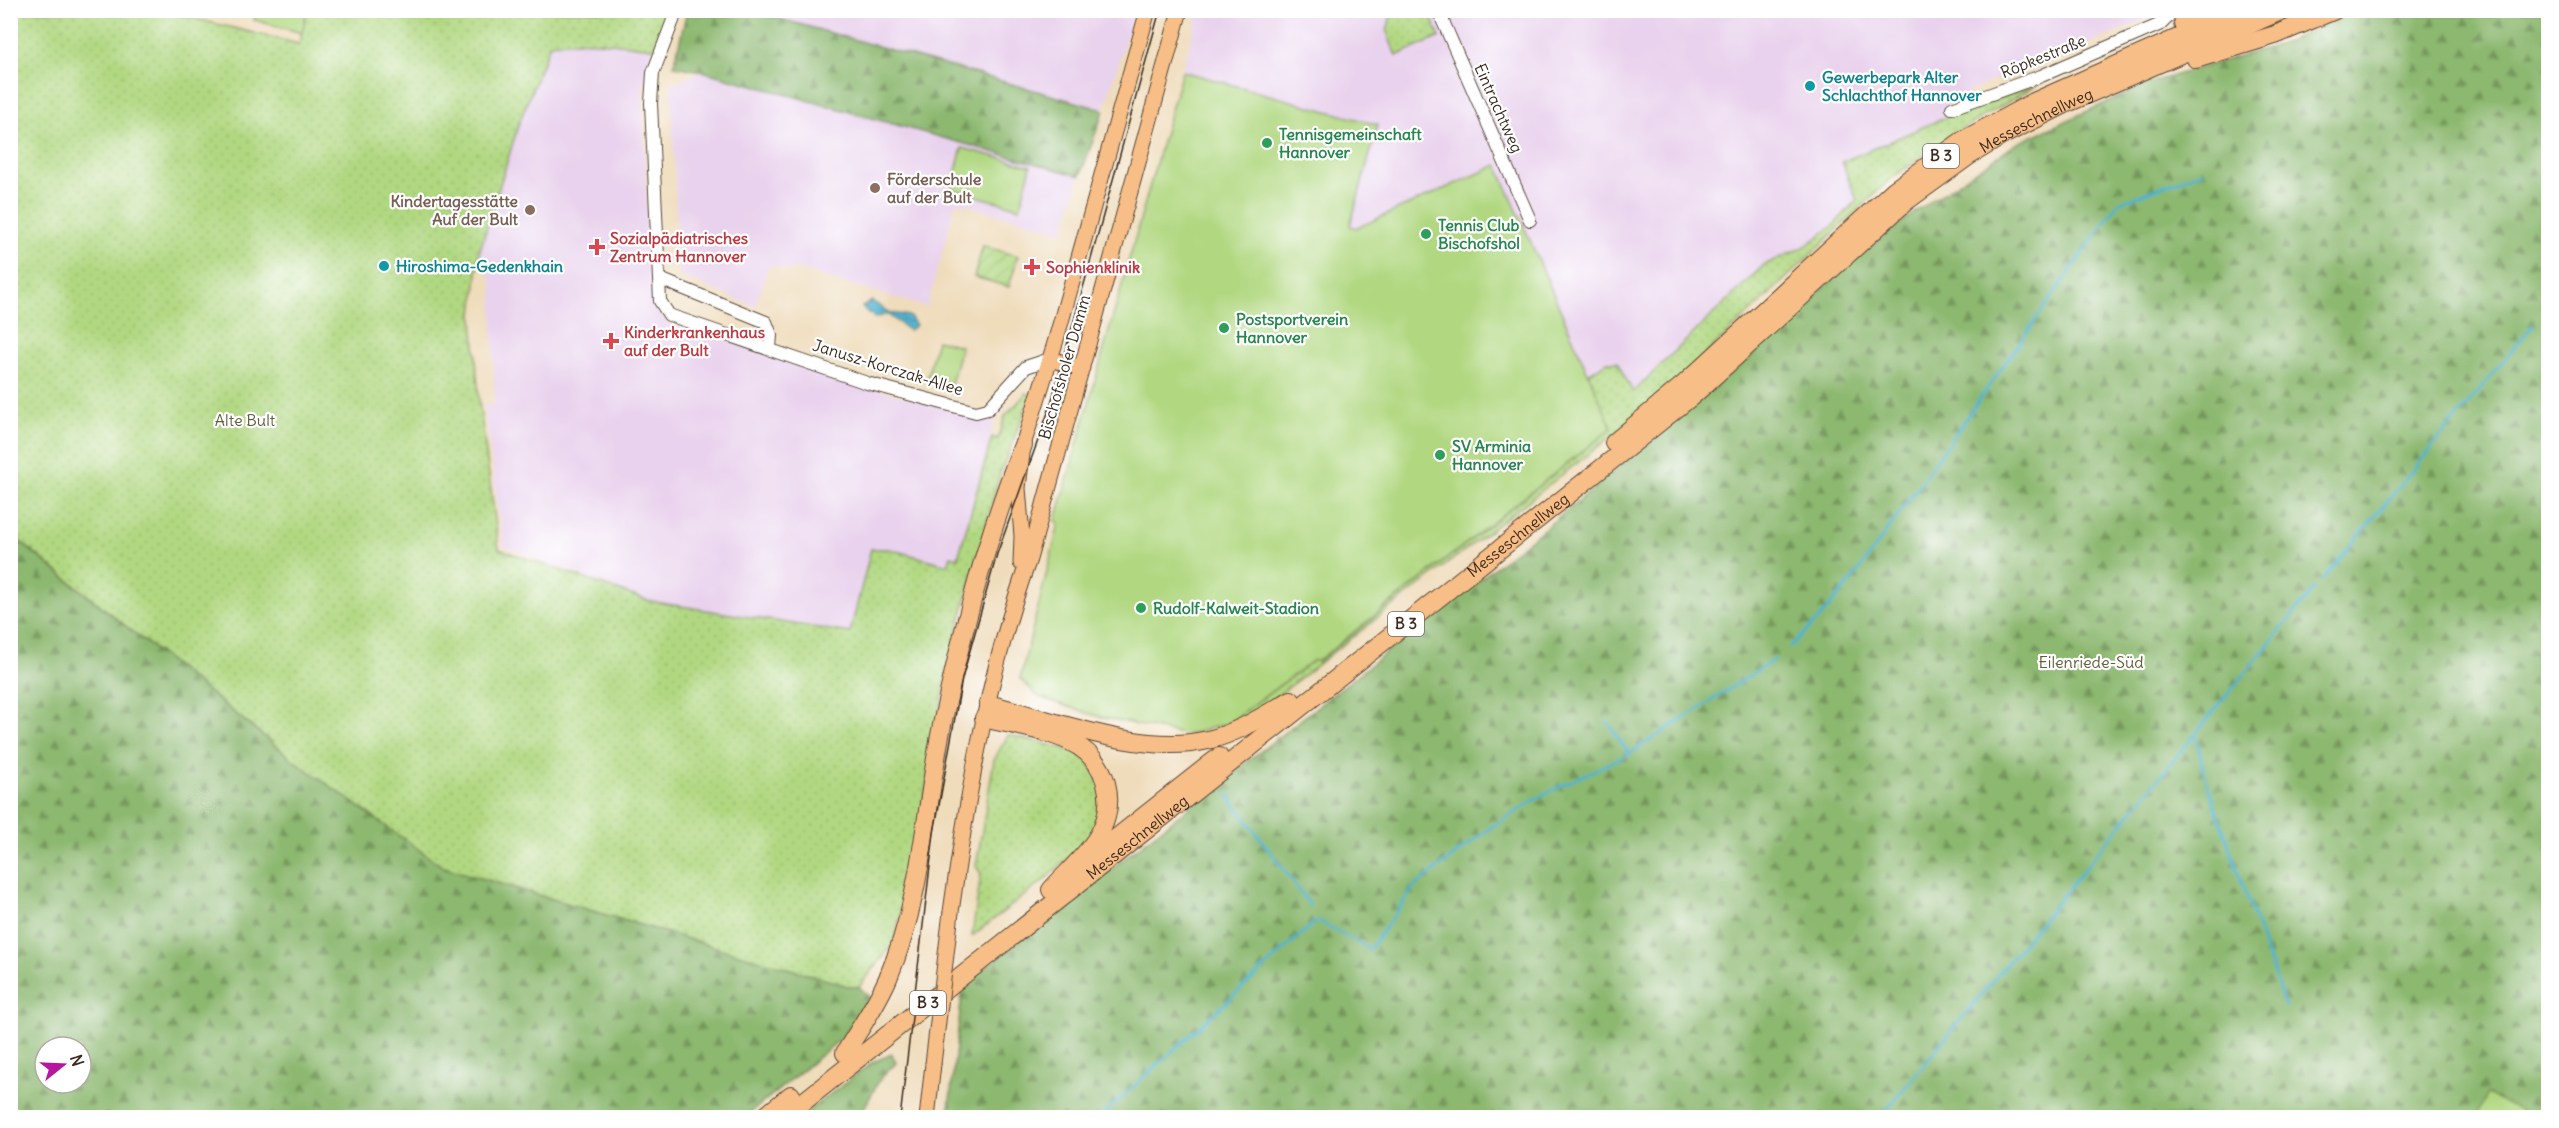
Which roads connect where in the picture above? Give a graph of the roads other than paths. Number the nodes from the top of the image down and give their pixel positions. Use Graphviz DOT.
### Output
graph roads {
  1 [pos="677,10"];
  2 [pos="1148,10"];
  3 [pos="1438,10"];
  4 [pos="2175,10"];
  5 [pos="2208,10"];
  6 [pos="2241,10"];
  7 [pos="2283,10"];
  8 [pos="2336,10"];
  9 [pos="1178,12"];
  10 [pos="2065,96"];
  11 [pos="1952,108"];
  12 [pos="1530,220"];
  13 [pos="660,279"];
  14 [pos="770,348"];
  15 [pos="1050,359"];
  16 [pos="1082,368"];
  17 [pos="1023,445"];
  18 [pos="1017,592"];
  19 [pos="1291,700"];
  20 [pos="986,711"];
  21 [pos="1051,890"];
  22 [pos="845,1053"];
  23 [pos="763,1118"];
  24 [pos="783,1118"];
  25 [pos="927,1118"];
  1 -- 13 [label="street, Janusz-Korczak-Allee"];
  2 -- 15 [label="main road, Bischofsholer Damm"];
  3 -- 12 [label="street, Eintrachtweg"];
  4 -- 11 [label="street, Röpkestraße"];
  5 -- 10 [label="highway"];
  6 -- 10 [label="highway, Messeschnellweg / B 3"];
  7 -- 10 [label="highway, Messeschnellweg / B 3"];
  8 -- 10 [label="highway"];
  9 -- 16 [label="main road, Bischofsholer Damm"];
  10 -- 19 [label="highway, Messeschnellweg / B 3"];
  10 -- 24 [label="highway, Messeschnellweg / B 3"];
  13 -- 14 [label="street"];
  13 -- 14 [label="street, Janusz-Korczak-Allee"];
  14 -- 15 [label="street, Janusz-Korczak-Allee"];
  15 -- 16 [label="main road"];
  15 -- 17 [label="main road, Bischofsholer Damm"];
  16 -- 18 [label="main road, Bischofsholer Damm"];
  17 -- 18 [label="main road, Bischofsholer Damm"];
  17 -- 22 [label="highway"];
  18 -- 20 [label="main road, Bischofsholer Damm"];
  19 -- 20 [label="highway"];
  19 -- 21 [label="highway, Messeschnellweg / B 3"];
  20 -- 21 [label="highway"];
  20 -- 25 [label="main road, Bischofsholer Damm, bridge"];
  21 -- 22 [label="highway, Messeschnellweg / B 3"];
  22 -- 23 [label="highway, Messeschnellweg / B 3"];
}
